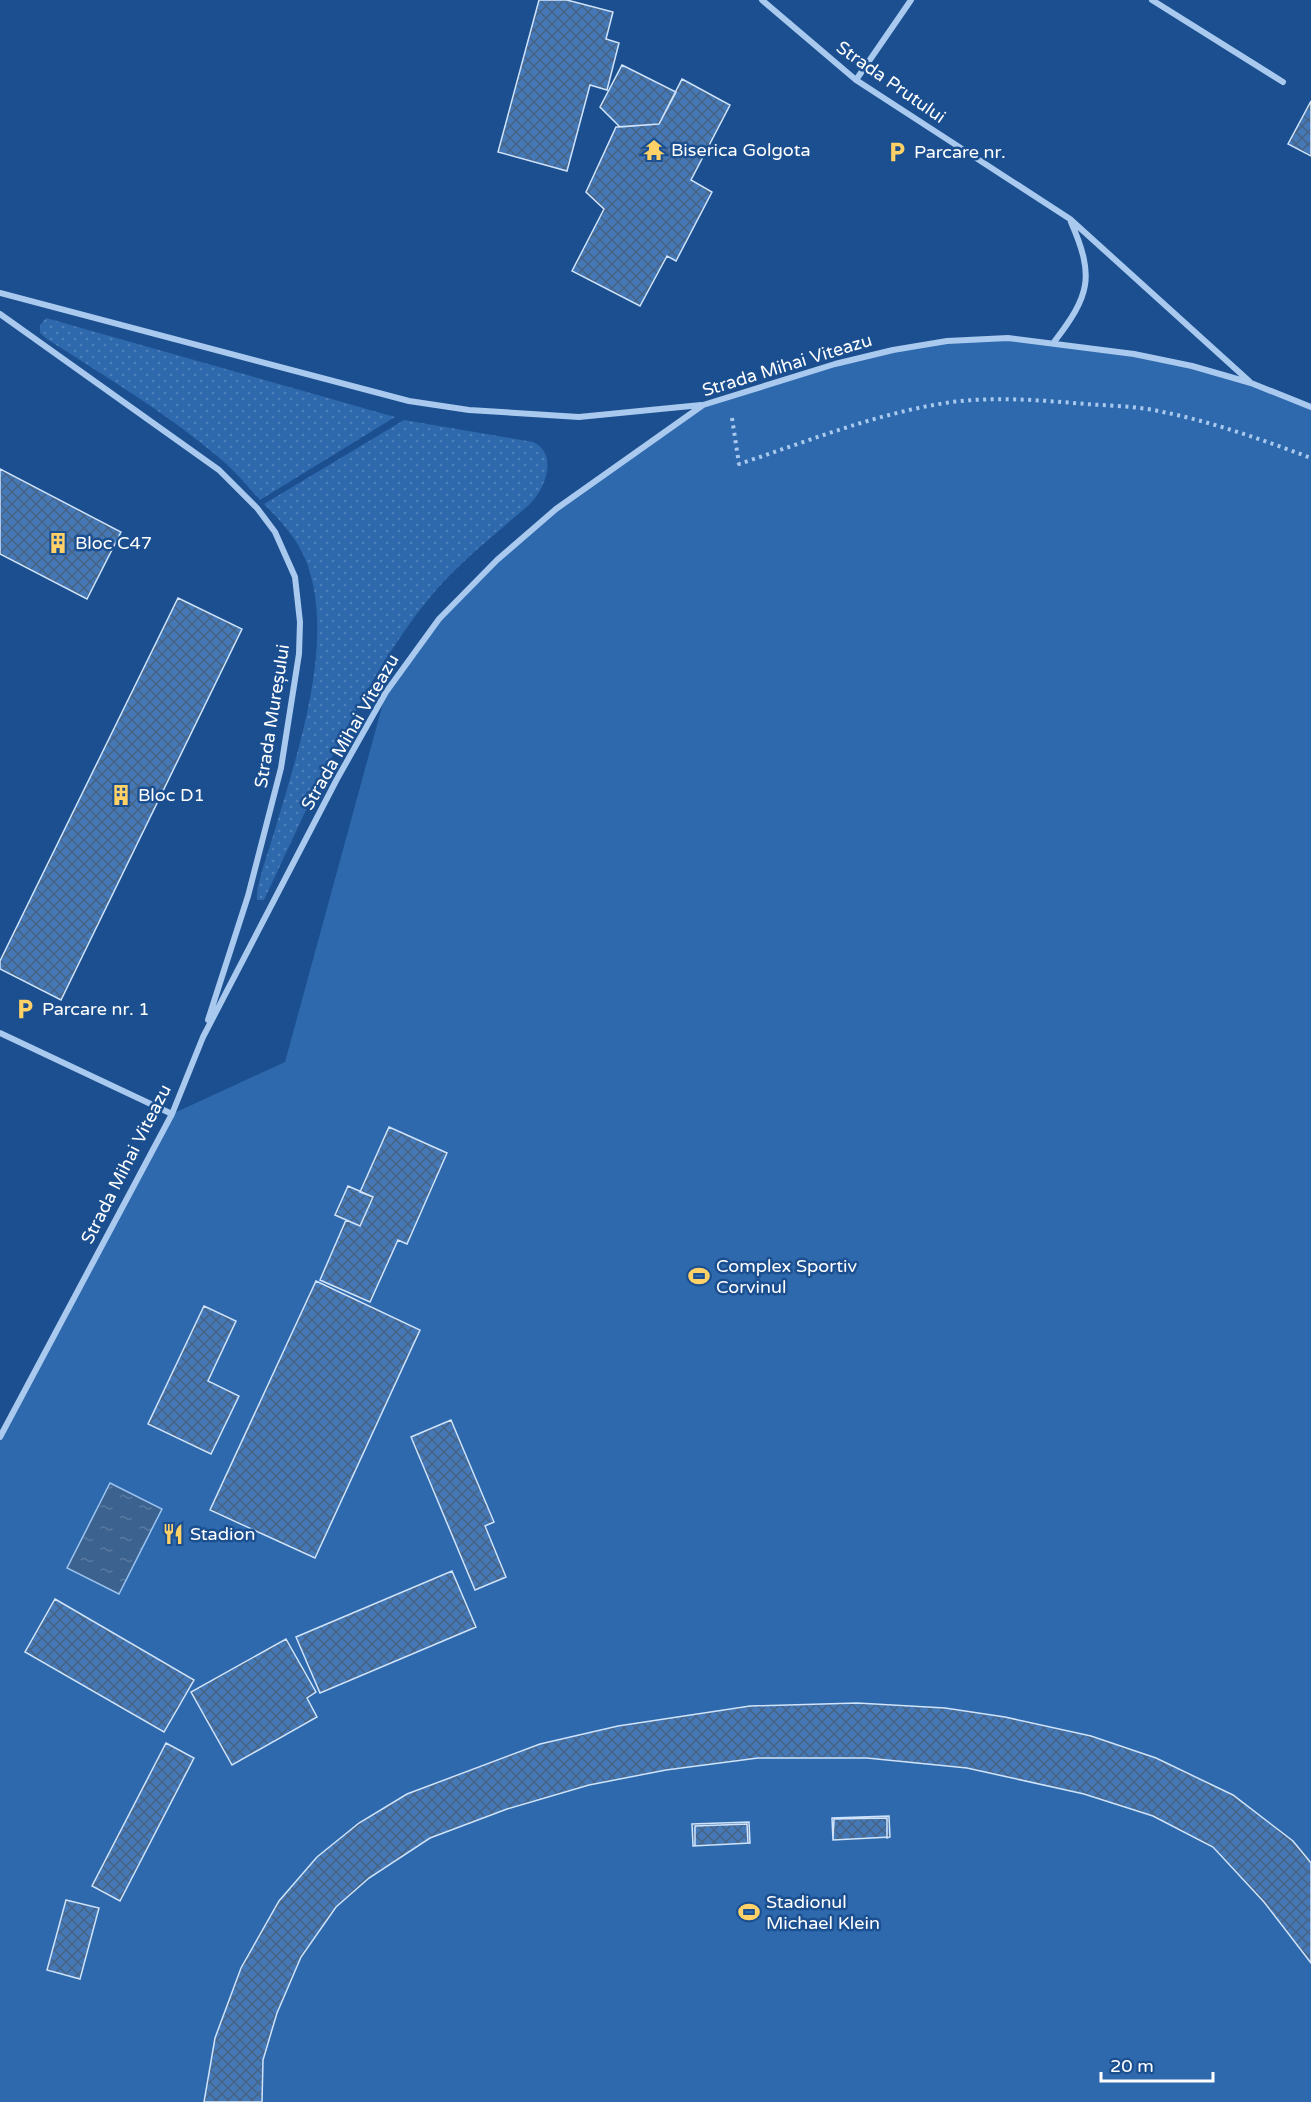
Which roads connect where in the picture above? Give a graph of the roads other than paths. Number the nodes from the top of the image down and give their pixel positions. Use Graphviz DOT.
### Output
graph roads {
  1 [pos="762,0"];
  2 [pos="911,0"];
  3 [pos="1152,0"];
  4 [pos="856,80"];
  5 [pos="1283,82"];
  6 [pos="1070,219"];
  7 [pos="0,292"];
  8 [pos="0,314"];
  9 [pos="1054,342"];
  10 [pos="1251,383"];
  11 [pos="703,405"];
  12 [pos="1311,407"];
  13 [pos="0,1034"];
  14 [pos="203,1037"];
  15 [pos="172,1114"];
  16 [pos="0,1437"];
  1 -- 4 [label="street, Strada Prutului"];
  2 -- 4 [label="street"];
  3 -- 5 [label="street"];
  4 -- 6 [label="street, Strada Prutului"];
  6 -- 9 [label="street"];
  6 -- 10 [label="street, Strada Prutului"];
  7 -- 11 [label="street"];
  8 -- 14 [label="street, Strada Mureșului"];
  9 -- 10 [label="street, Strada Mihai Viteazu"];
  9 -- 11 [label="street, Strada Mihai Viteazu"];
  10 -- 12 [label="street, Strada Mihai Viteazu"];
  11 -- 14 [label="street, Strada Mihai Viteazu"];
  13 -- 15 [label="street"];
  14 -- 15 [label="street, Strada Mihai Viteazu"];
  15 -- 16 [label="street, Strada Mihai Viteazu"];
}
